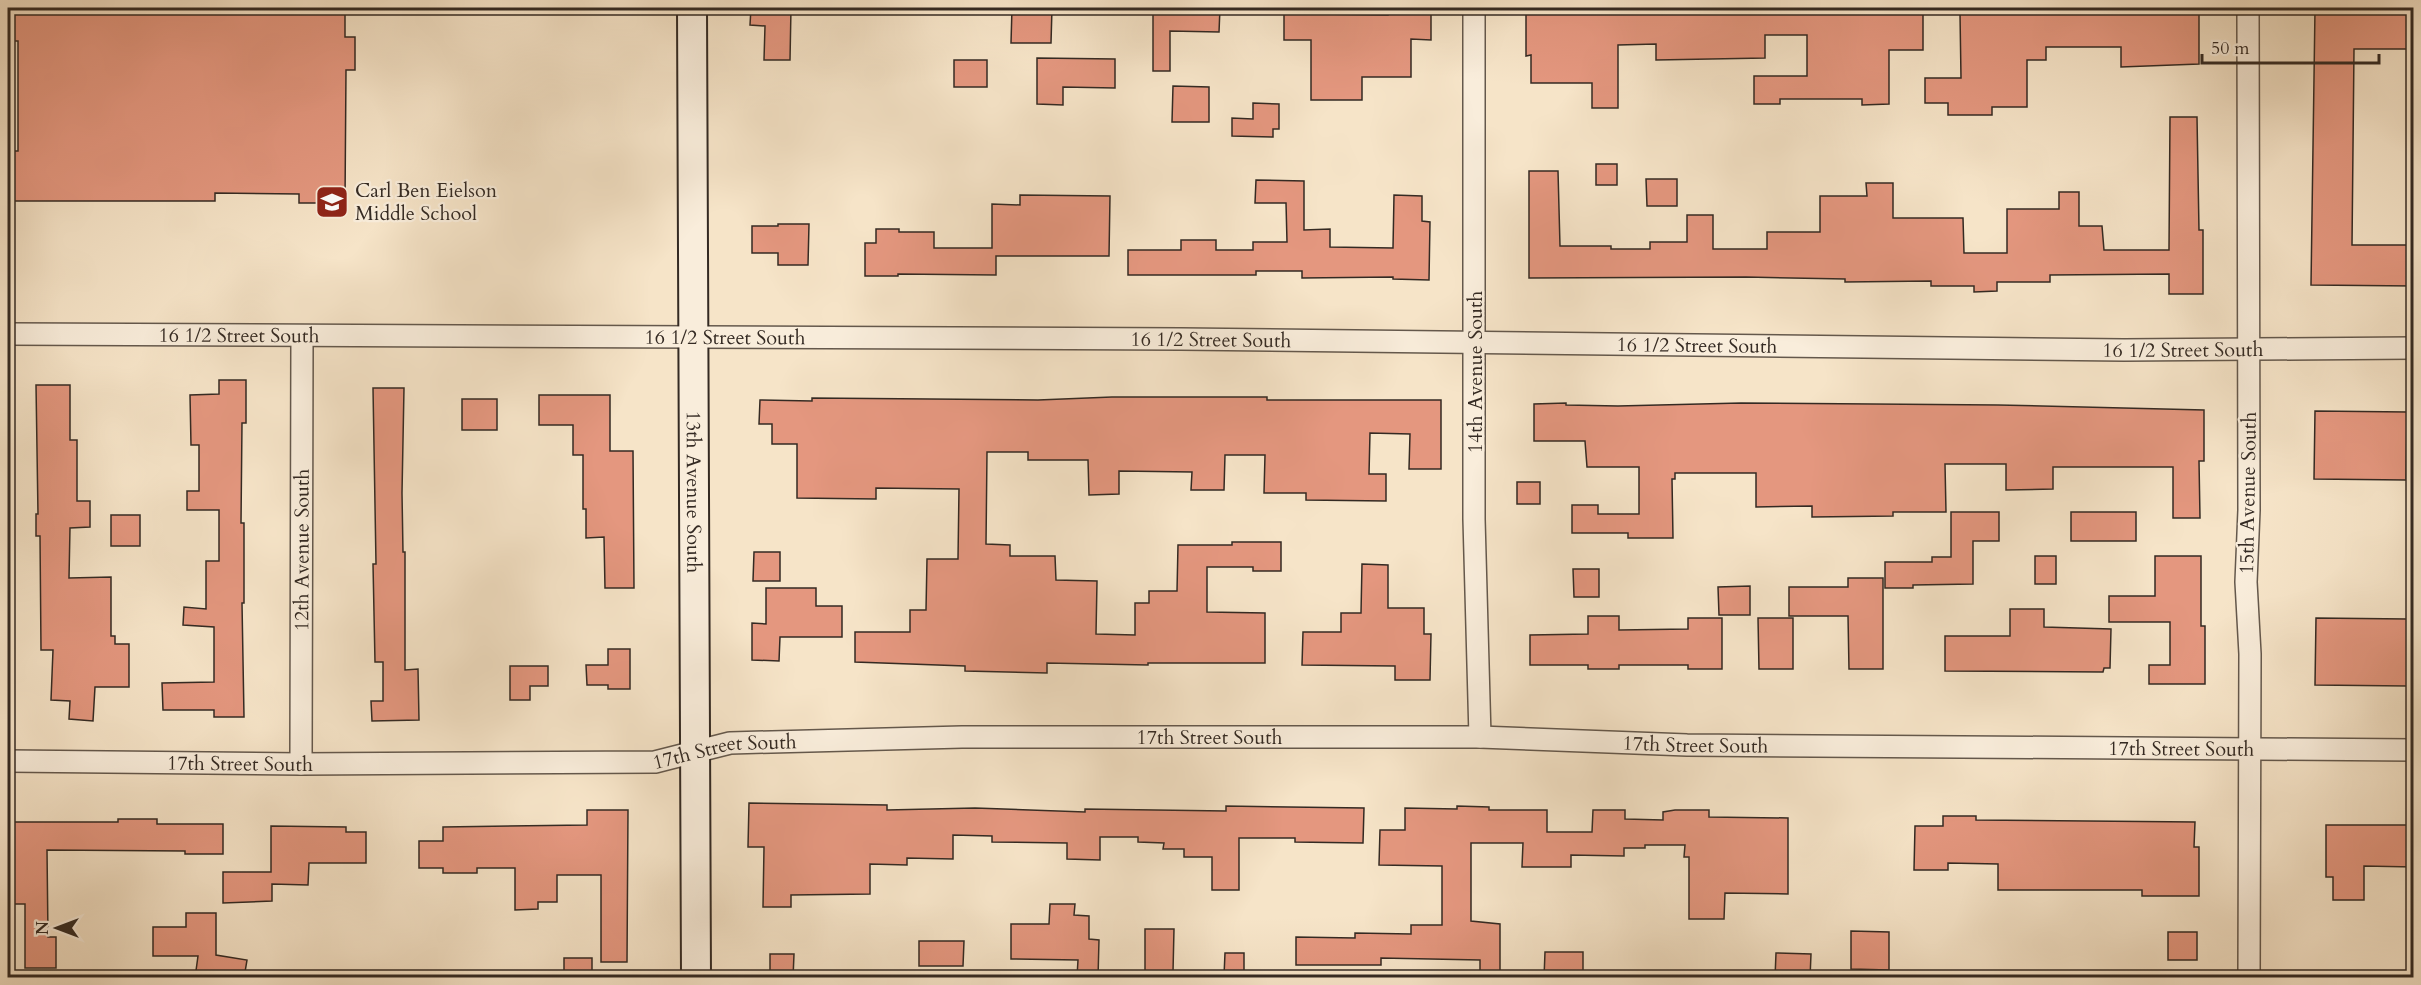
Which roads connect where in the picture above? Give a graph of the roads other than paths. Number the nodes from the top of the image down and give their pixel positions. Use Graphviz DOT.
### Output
graph roads {
  1 [pos="692,8"];
  2 [pos="1474,8"];
  3 [pos="2248,8"];
  4 [pos="8,334"];
  5 [pos="302,337"];
  6 [pos="693,338"];
  7 [pos="1475,343"];
  8 [pos="2414,348"];
  9 [pos="2249,349"];
  10 [pos="1480,736"];
  11 [pos="2249,749"];
  12 [pos="2414,750"];
  13 [pos="695,752"];
  14 [pos="8,762"];
  15 [pos="301,764"];
  16 [pos="696,978"];
  17 [pos="2249,978"];
  1 -- 6 [label="main road, 13th Avenue South"];
  2 -- 7 [label="street, 14th Avenue South"];
  3 -- 9 [label="street, 15th Avenue South"];
  4 -- 5 [label="street, 16 1/2 Street South"];
  5 -- 6 [label="street, 16 1/2 Street South"];
  5 -- 15 [label="street, 12th Avenue South"];
  6 -- 7 [label="street, 16 1/2 Street South"];
  6 -- 13 [label="main road, 13th Avenue South"];
  7 -- 9 [label="street, 16 1/2 Street South"];
  7 -- 10 [label="street, 14th Avenue South"];
  8 -- 9 [label="street, 16 1/2 Street South"];
  9 -- 11 [label="street, 15th Avenue South"];
  10 -- 11 [label="street, 17th Street South"];
  10 -- 13 [label="street, 17th Street South"];
  11 -- 12 [label="street, 17th Street South"];
  11 -- 17 [label="street, 15th Avenue South"];
  13 -- 15 [label="street, 17th Street South"];
  13 -- 16 [label="main road, 13th Avenue South"];
  14 -- 15 [label="street, 17th Street South"];
}
